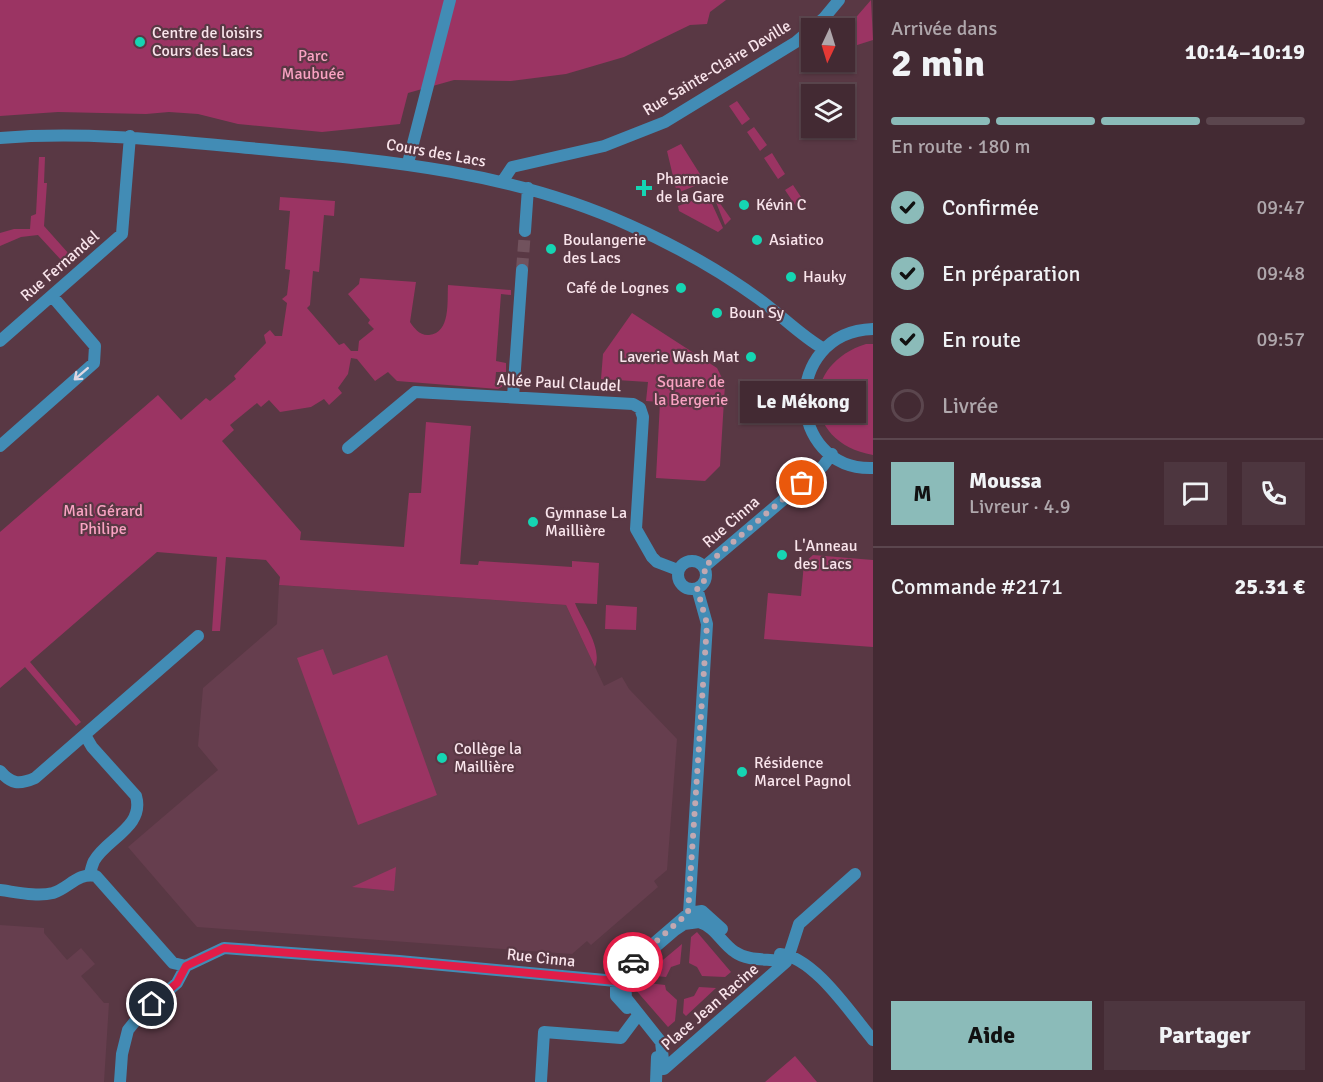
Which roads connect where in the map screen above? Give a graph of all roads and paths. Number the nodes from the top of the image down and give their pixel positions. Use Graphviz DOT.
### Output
graph roads {
  1 [pos="450,0"];
  2 [pos="839,0"];
  3 [pos="130,136"];
  4 [pos="0,138"];
  5 [pos="408,163"];
  6 [pos="502,182"];
  7 [pos="528,188"];
  8 [pos="525,231"];
  9 [pos="522,270"];
  10 [pos="52,296"];
  11 [pos="873,328"];
  12 [pos="0,341"];
  13 [pos="824,349"];
  14 [pos="513,397"];
  15 [pos="0,446"];
  16 [pos="348,448"];
  17 [pos="832,454"];
  18 [pos="873,468"];
  19 [pos="704,567"];
  20 [pos="678,570"];
  21 [pos="697,588"];
  22 [pos="198,636"];
  23 [pos="86,735"];
  24 [pos="0,771"];
  25 [pos="90,874"];
  26 [pos="855,874"];
  27 [pos="0,890"];
  28 [pos="688,913"];
  29 [pos="788,958"];
  30 [pos="186,966"];
  31 [pos="616,981"];
  32 [pos="636,1018"];
  33 [pos="873,1040"];
  34 [pos="541,1081"];
  35 [pos="120,1082"];
  36 [pos="656,1082"];
  1 -- 5 [label="street"];
  2 -- 6 [label="street, Rue Sainte-Claire Deville"];
  3 -- 4 [label="street, Cours des Lacs"];
  3 -- 5 [label="street, Cours des Lacs"];
  3 -- 10 [label="street, Rue Fernandel"];
  5 -- 6 [label="street, Cours des Lacs"];
  6 -- 7 [label="street, Cours des Lacs"];
  7 -- 8 [label="street"];
  7 -- 13 [label="street, Cours des Lacs"];
  9 -- 14 [label="street"];
  10 -- 12 [label="street, Rue Fernandel"];
  10 -- 15 [label="street, one-way"];
  11 -- 13 [label="street"];
  13 -- 17 [label="street"];
  14 -- 16 [label="street, Allée Paul Claudel"];
  14 -- 20 [label="street, Allée Paul Claudel"];
  17 -- 18 [label="street"];
  17 -- 19 [label="street, Rue Cinna"];
  19 -- 20 [label="street"];
  19 -- 21 [label="street"];
  20 -- 21 [label="street"];
  21 -- 28 [label="street"];
  22 -- 23 [label="street"];
  23 -- 24 [label="street"];
  23 -- 25 [label="street"];
  25 -- 27 [label="street"];
  25 -- 30 [label="street"];
  26 -- 29 [label="street"];
  28 -- 29 [label="street"];
  28 -- 31 [label="street"];
  29 -- 29 [label="street, Place Jean Racine"];
  29 -- 33 [label="street"];
  30 -- 31 [label="street, Rue Cinna"];
  30 -- 35 [label="street"];
  31 -- 32 [label="street"];
  32 -- 34 [label="street"];
  32 -- 36 [label="street"];
}
